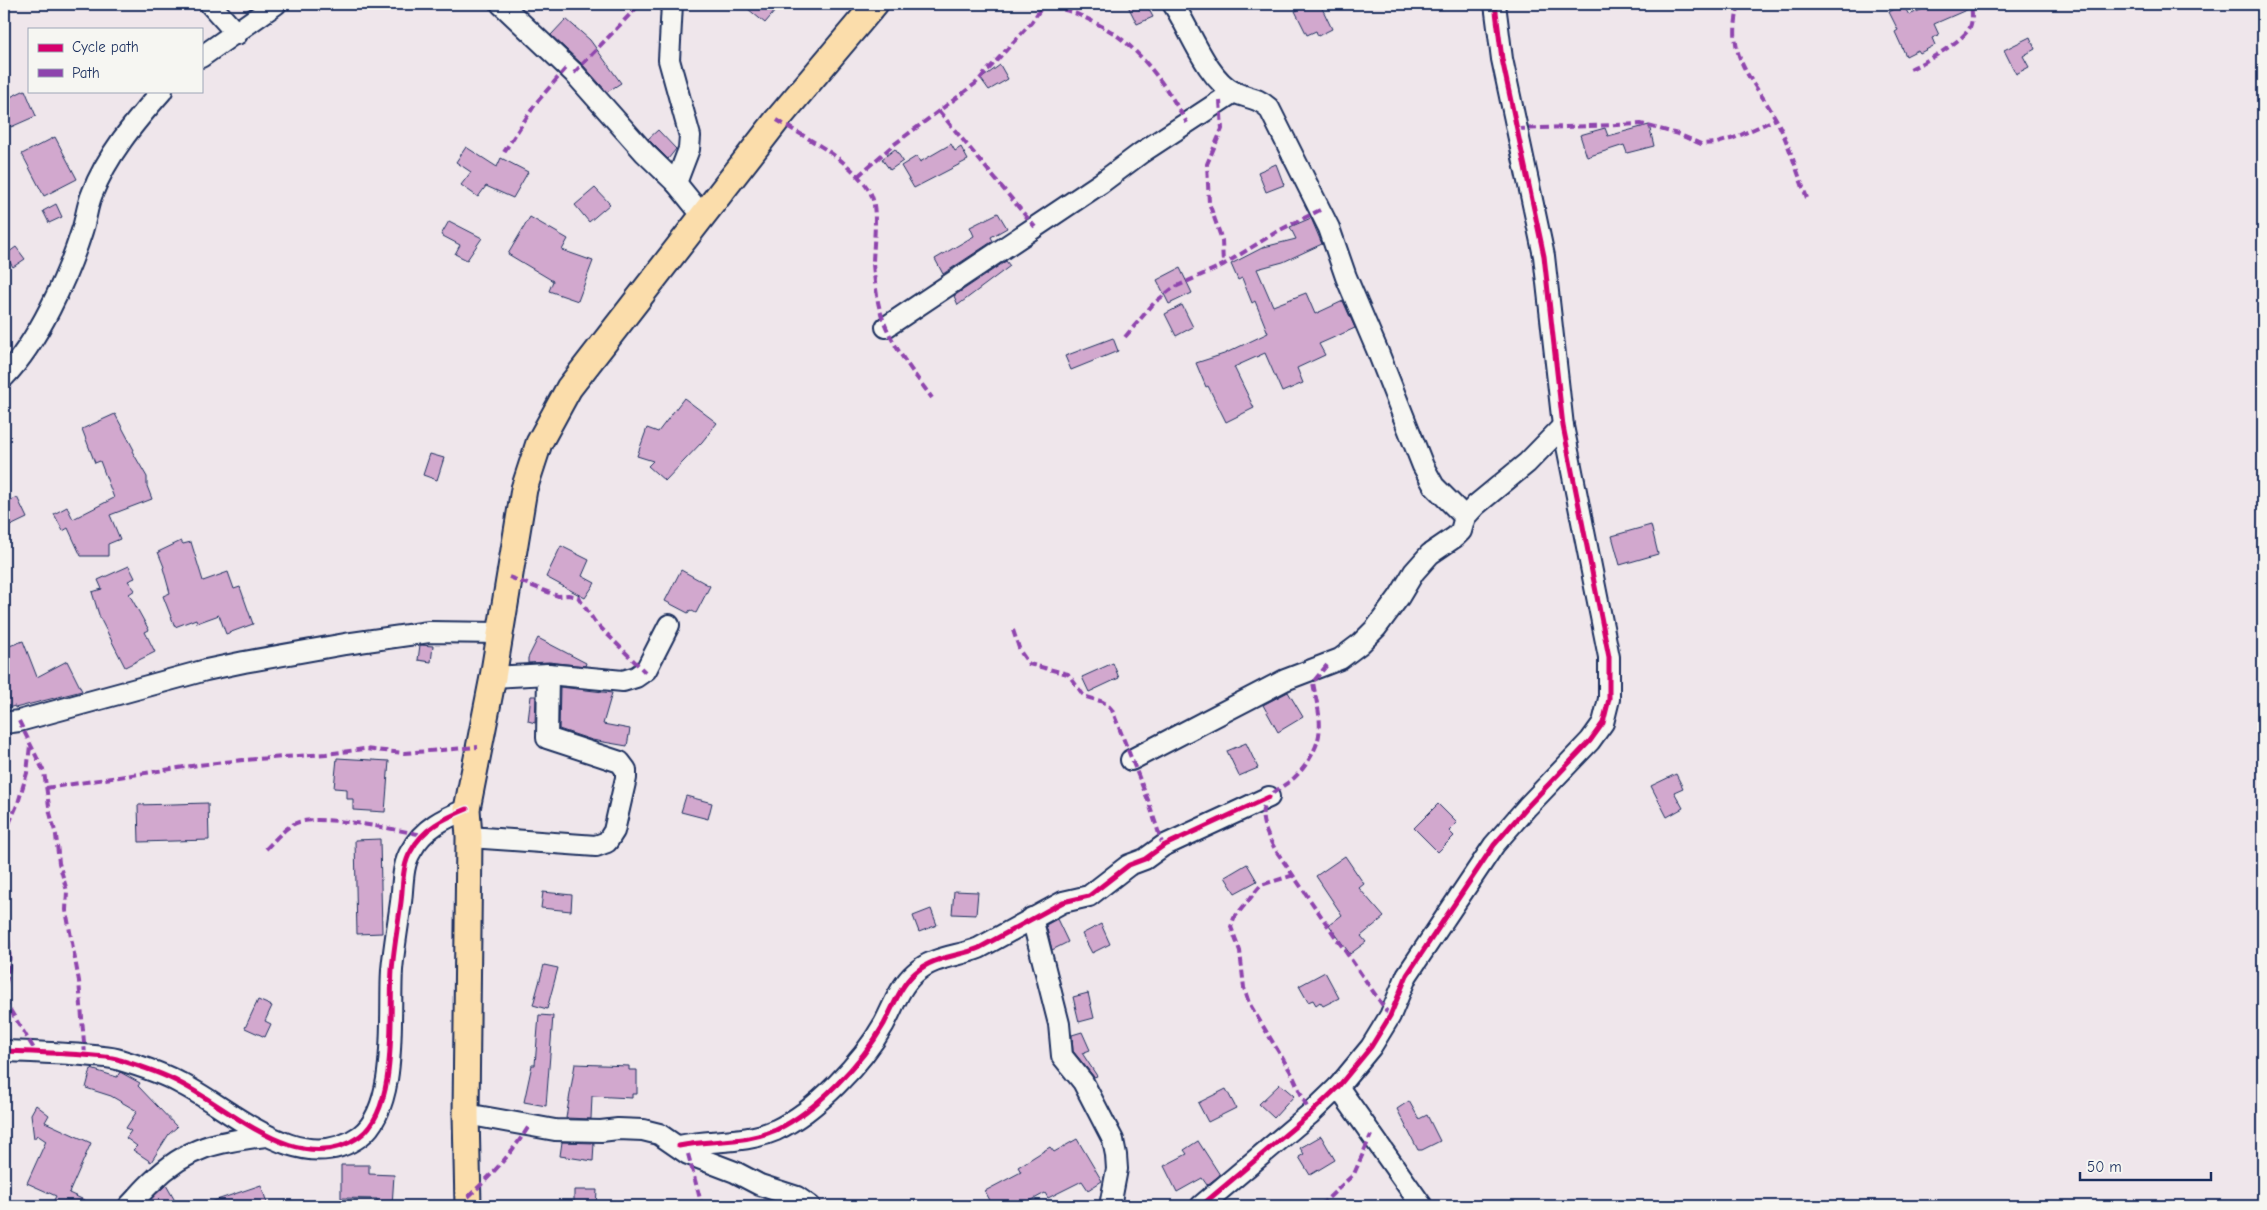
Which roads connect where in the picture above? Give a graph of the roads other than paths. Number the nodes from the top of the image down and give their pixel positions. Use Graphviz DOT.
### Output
graph roads {
  1 [pos="210,4"];
  2 [pos="276,4"];
  3 [pos="501,4"];
  4 [pos="672,4"];
  5 [pos="876,4"];
  6 [pos="1173,4"];
  7 [pos="1495,4"];
  8 [pos="237,34"];
  9 [pos="202,56"];
  10 [pos="161,92"];
  11 [pos="1234,92"];
  12 [pos="676,183"];
  13 [pos="702,216"];
  14 [pos="886,327"];
  15 [pos="4,377"];
  16 [pos="1562,426"];
  17 [pos="1465,517"];
  18 [pos="669,625"];
  19 [pos="499,633"];
  20 [pos="548,674"];
  21 [pos="493,677"];
  22 [pos="4,723"];
  23 [pos="1131,760"];
  24 [pos="1269,796"];
  25 [pos="467,809"];
  26 [pos="469,837"];
  27 [pos="1032,918"];
  28 [pos="4,1051"];
  29 [pos="1338,1087"];
  30 [pos="466,1114"];
  31 [pos="266,1136"];
  32 [pos="678,1146"];
  33 [pos="129,1206"];
  34 [pos="468,1206"];
  35 [pos="810,1206"];
  36 [pos="1110,1206"];
  37 [pos="1201,1206"];
  38 [pos="1422,1206"];
  1 -- 8 [label="street"];
  2 -- 8 [label="street"];
  3 -- 12 [label="street"];
  4 -- 12 [label="street"];
  5 -- 13 [label="main road"];
  6 -- 11 [label="street"];
  7 -- 16 [label="street"];
  8 -- 9 [label="street"];
  10 -- 15 [label="street"];
  11 -- 14 [label="street"];
  11 -- 17 [label="street"];
  12 -- 13 [label="street"];
  13 -- 19 [label="main road"];
  16 -- 17 [label="street"];
  16 -- 29 [label="street"];
  17 -- 23 [label="street"];
  18 -- 20 [label="street"];
  19 -- 21 [label="main road"];
  19 -- 22 [label="street"];
  20 -- 21 [label="street"];
  20 -- 26 [label="street"];
  21 -- 25 [label="main road"];
  24 -- 27 [label="street"];
  25 -- 26 [label="main road"];
  25 -- 31 [label="street"];
  26 -- 30 [label="main road"];
  27 -- 32 [label="street"];
  27 -- 36 [label="street"];
  28 -- 31 [label="street"];
  29 -- 37 [label="street"];
  29 -- 38 [label="street"];
  30 -- 32 [label="street"];
  30 -- 34 [label="main road"];
  31 -- 33 [label="street"];
  32 -- 35 [label="street"];
}
